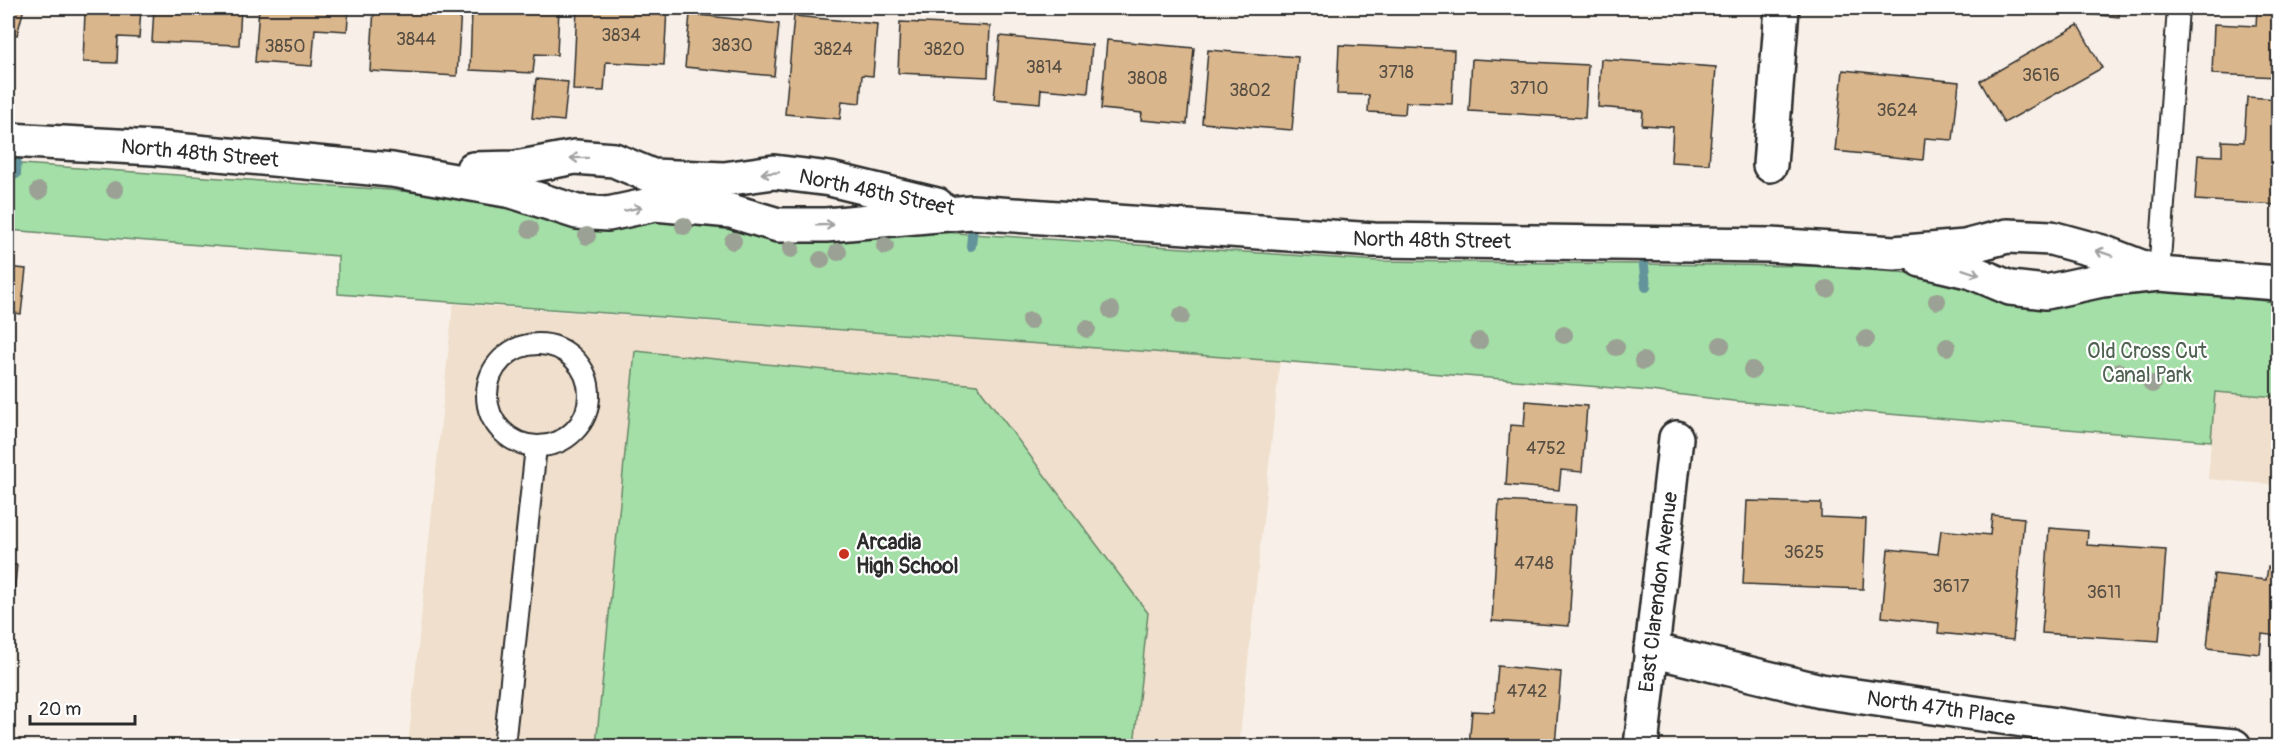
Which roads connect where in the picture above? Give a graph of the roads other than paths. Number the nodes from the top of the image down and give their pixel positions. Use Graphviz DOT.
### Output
graph roads {
  1 [pos="1782,8"];
  2 [pos="2178,8"];
  3 [pos="8,140"];
  4 [pos="1770,165"];
  5 [pos="392,170"];
  6 [pos="971,213"];
  7 [pos="1894,253"];
  8 [pos="2159,274"];
  9 [pos="2278,283"];
  10 [pos="1676,438"];
  11 [pos="536,447"];
  12 [pos="1651,650"];
  13 [pos="504,747"];
  14 [pos="1641,747"];
  15 [pos="2234,747"];
  1 -- 4 [label="street"];
  2 -- 8 [label="lane"];
  3 -- 5 [label="street, North 48th Street"];
  5 -- 6 [label="street, North 48th Street, one-way"];
  6 -- 5 [label="street, North 48th Street, one-way"];
  6 -- 7 [label="street, North 48th Street"];
  7 -- 8 [label="street, North 48th Street, one-way"];
  8 -- 7 [label="street, North 48th Street, one-way"];
  8 -- 9 [label="street, North 48th Street"];
  10 -- 12 [label="street, East Clarendon Avenue"];
  11 -- 11 [label="lane"];
  11 -- 13 [label="lane"];
  12 -- 14 [label="street, East Clarendon Avenue"];
  12 -- 15 [label="street, North 47th Place"];
}
